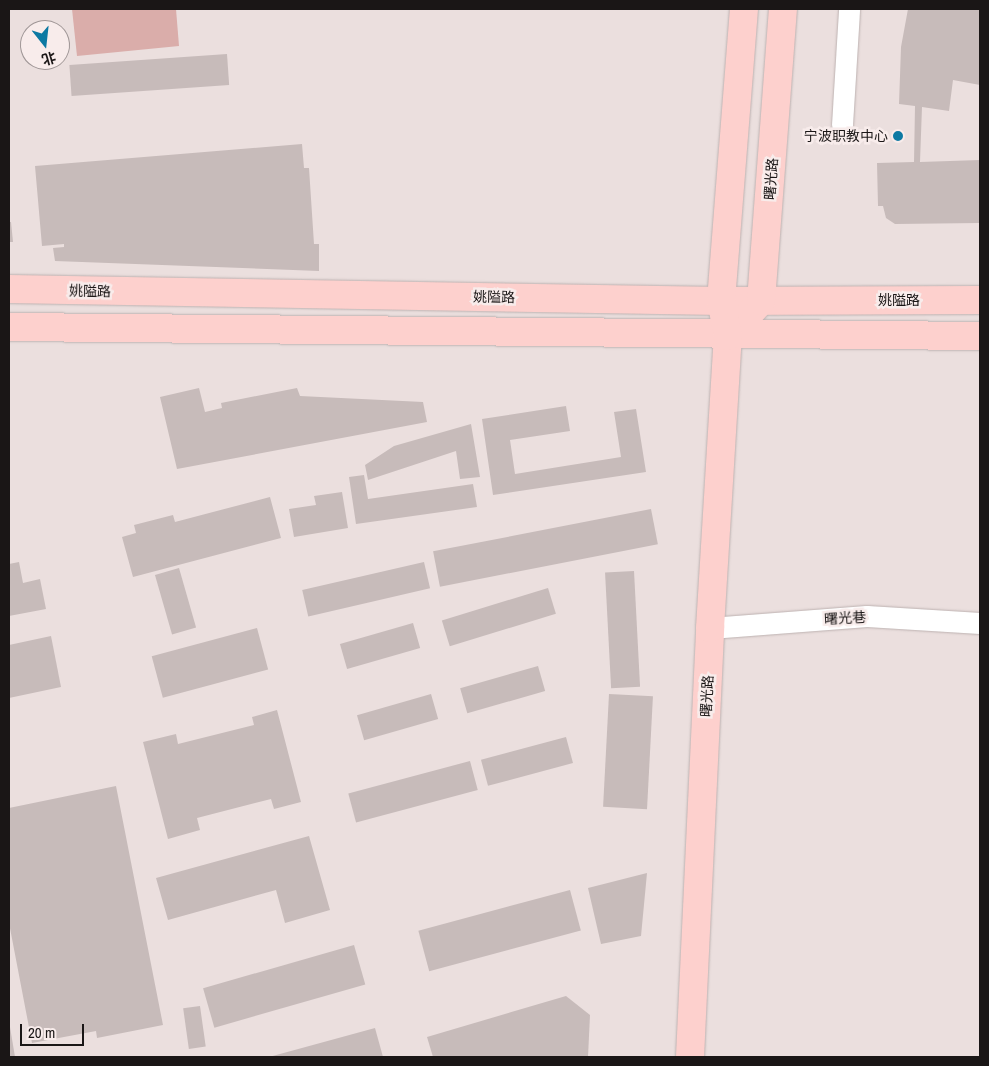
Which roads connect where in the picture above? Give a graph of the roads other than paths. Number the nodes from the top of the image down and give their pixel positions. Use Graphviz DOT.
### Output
graph roads {
  1 [pos="744,9"];
  2 [pos="784,9"];
  3 [pos="849,9"];
  4 [pos="842,125"];
  5 [pos="9,289"];
  6 [pos="980,300"];
  7 [pos="721,301"];
  8 [pos="761,301"];
  9 [pos="9,327"];
  10 [pos="728,336"];
  11 [pos="980,336"];
  12 [pos="980,623"];
  13 [pos="710,628"];
  14 [pos="690,1057"];
  1 -- 7 [label="main road, 曙光路"];
  2 -- 8 [label="main road, 曙光路"];
  3 -- 4 [label="street"];
  5 -- 7 [label="main road, 姚隘路"];
  6 -- 8 [label="main road, 姚隘路"];
  7 -- 8 [label="main road, 姚隘路"];
  7 -- 10 [label="main road, 曙光路"];
  8 -- 10 [label="main road"];
  9 -- 10 [label="main road"];
  10 -- 11 [label="main road"];
  10 -- 13 [label="main road, 曙光路"];
  12 -- 13 [label="street, 曙光巷"];
  13 -- 14 [label="main road, 曙光路"];
}
